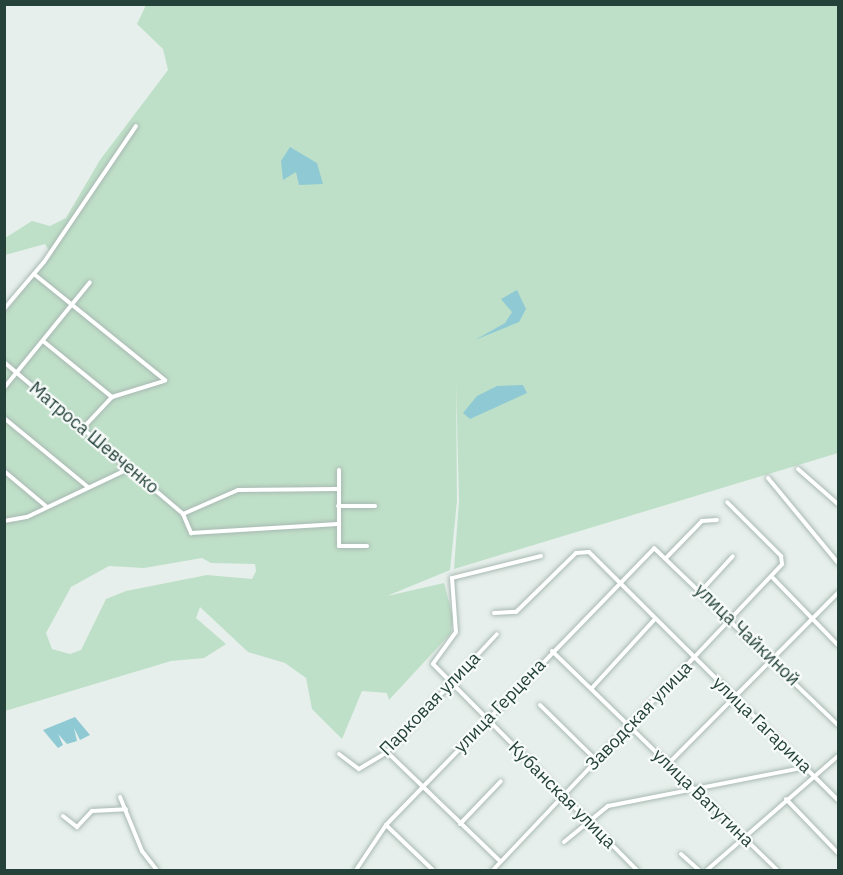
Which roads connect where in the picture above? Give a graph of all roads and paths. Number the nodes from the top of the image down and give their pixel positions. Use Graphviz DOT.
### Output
graph roads {
  1 [pos="136,126"];
  2 [pos="34,274"];
  3 [pos="90,282"];
  4 [pos="72,304"];
  5 [pos="4,309"];
  6 [pos="43,341"];
  7 [pos="4,362"];
  8 [pos="17,373"];
  9 [pos="4,388"];
  10 [pos="112,397"];
  11 [pos="4,418"];
  12 [pos="83,428"];
  13 [pos="130,468"];
  14 [pos="798,469"];
  15 [pos="339,470"];
  16 [pos="4,471"];
  17 [pos="768,478"];
  18 [pos="88,487"];
  19 [pos="338,489"];
  20 [pos="727,502"];
  21 [pos="838,504"];
  22 [pos="338,506"];
  23 [pos="375,506"];
  24 [pos="47,507"];
  25 [pos="183,514"];
  26 [pos="717,520"];
  27 [pos="4,521"];
  28 [pos="338,524"];
  29 [pos="367,546"];
  30 [pos="654,548"];
  31 [pos="541,556"];
  32 [pos="733,556"];
  33 [pos="667,557"];
  34 [pos="838,563"];
  35 [pos="773,578"];
  36 [pos="620,580"];
  37 [pos="702,591"];
  38 [pos="838,593"];
  39 [pos="494,613"];
  40 [pos="810,618"];
  41 [pos="655,619"];
  42 [pos="733,619"];
  43 [pos="497,634"];
  44 [pos="838,645"];
  45 [pos="552,651"];
  46 [pos="694,658"];
  47 [pos="771,658"];
  48 [pos="448,682"];
  49 [pos="591,688"];
  50 [pos="732,696"];
  51 [pos="540,705"];
  52 [pos="486,720"];
  53 [pos="838,725"];
  54 [pos="630,726"];
  55 [pos="387,752"];
  56 [pos="339,754"];
  57 [pos="838,756"];
  58 [pos="596,760"];
  59 [pos="668,764"];
  60 [pos="802,768"];
  61 [pos="814,776"];
  62 [pos="501,781"];
  63 [pos="422,788"];
  64 [pos="692,791"];
  65 [pos="565,796"];
  66 [pos="120,797"];
  67 [pos="786,799"];
  68 [pos="838,800"];
  69 [pos="126,809"];
  70 [pos="63,816"];
  71 [pos="585,820"];
  72 [pos="460,824"];
  73 [pos="386,825"];
  74 [pos="742,838"];
  75 [pos="564,842"];
  76 [pos="838,853"];
  77 [pos="681,854"];
  78 [pos="500,861"];
  79 [pos="157,870"];
  80 [pos="356,870"];
  81 [pos="433,870"];
  82 [pos="493,870"];
  83 [pos="637,870"];
  84 [pos="699,870"];
  85 [pos="707,870"];
  86 [pos="777,870"];
  1 -- 2 [label="street"];
  2 -- 4 [label="street"];
  2 -- 5 [label="street"];
  3 -- 4 [label="street"];
  4 -- 6 [label="street"];
  4 -- 10 [label="street"];
  6 -- 8 [label="street"];
  6 -- 10 [label="street"];
  7 -- 8 [label="street, Матроса Шевченко"];
  8 -- 9 [label="street"];
  8 -- 12 [label="street, Матроса Шевченко"];
  10 -- 12 [label="street"];
  11 -- 18 [label="street"];
  12 -- 13 [label="street, Матроса Шевченко"];
  13 -- 18 [label="street"];
  13 -- 25 [label="street, Матроса Шевченко"];
  14 -- 21 [label="street"];
  15 -- 19 [label="street"];
  16 -- 24 [label="street"];
  17 -- 34 [label="street"];
  18 -- 24 [label="street"];
  19 -- 22 [label="street"];
  19 -- 25 [label="street"];
  20 -- 35 [label="street, Заводская улица"];
  22 -- 23 [label="street"];
  22 -- 28 [label="street"];
  24 -- 27 [label="street"];
  25 -- 28 [label="street, Матроса Шевченко"];
  26 -- 33 [label="street"];
  28 -- 29 [label="street"];
  30 -- 33 [label="street, улица Чайкиной"];
  30 -- 36 [label="street, улица Герцена"];
  31 -- 48 [label="street, Кубанская улица"];
  32 -- 37 [label="street"];
  33 -- 37 [label="street, улица Чайкиной"];
  35 -- 40 [label="street"];
  35 -- 42 [label="street, Заводская улица"];
  36 -- 39 [label="street, улица Гагарина"];
  36 -- 41 [label="street, улица Гагарина"];
  36 -- 45 [label="street, улица Герцена"];
  37 -- 42 [label="street, улица Чайкиной"];
  38 -- 40 [label="street"];
  40 -- 44 [label="street"];
  40 -- 47 [label="street"];
  41 -- 46 [label="street, улица Гагарина"];
  41 -- 49 [label="street"];
  42 -- 46 [label="street, Заводская улица"];
  42 -- 47 [label="street, улица Чайкиной"];
  43 -- 48 [label="street, Парковая улица"];
  45 -- 49 [label="street, улица Ватутина"];
  45 -- 52 [label="street, улица Герцена"];
  46 -- 50 [label="street, улица Гагарина"];
  46 -- 54 [label="street, Заводская улица"];
  47 -- 50 [label="street"];
  47 -- 53 [label="street, улица Чайкиной"];
  48 -- 52 [label="street, Кубанская улица"];
  48 -- 55 [label="street, Парковая улица"];
  49 -- 54 [label="street, улица Ватутина"];
  50 -- 59 [label="street"];
  50 -- 60 [label="street, улица Гагарина"];
  51 -- 58 [label="street"];
  52 -- 63 [label="street, улица Герцена"];
  52 -- 65 [label="street, Кубанская улица"];
  54 -- 58 [label="street, Заводская улица"];
  54 -- 59 [label="street, улица Ватутина"];
  55 -- 56 [label="street, Парковая улица"];
  55 -- 63 [label="street"];
  57 -- 61 [label="street"];
  58 -- 65 [label="street, Заводская улица"];
  59 -- 64 [label="street, улица Ватутина"];
  60 -- 61 [label="street, улица Гагарина"];
  60 -- 64 [label="street"];
  61 -- 67 [label="street"];
  61 -- 68 [label="street, улица Гагарина"];
  62 -- 72 [label="street"];
  63 -- 72 [label="street"];
  63 -- 73 [label="street, улица Герцена"];
  64 -- 71 [label="street"];
  64 -- 74 [label="street, улица Ватутина"];
  65 -- 71 [label="street, Кубанская улица"];
  65 -- 78 [label="street, Заводская улица"];
  66 -- 69 [label="street"];
  67 -- 74 [label="street"];
  67 -- 76 [label="street"];
  69 -- 70 [label="street"];
  69 -- 79 [label="street"];
  71 -- 75 [label="street"];
  71 -- 83 [label="street, Кубанская улица"];
  72 -- 78 [label="street"];
  73 -- 80 [label="street, улица Герцена"];
  73 -- 81 [label="street"];
  74 -- 85 [label="street"];
  74 -- 86 [label="street, улица Ватутина"];
  77 -- 84 [label="street"];
  78 -- 82 [label="street, Заводская улица"];
}
